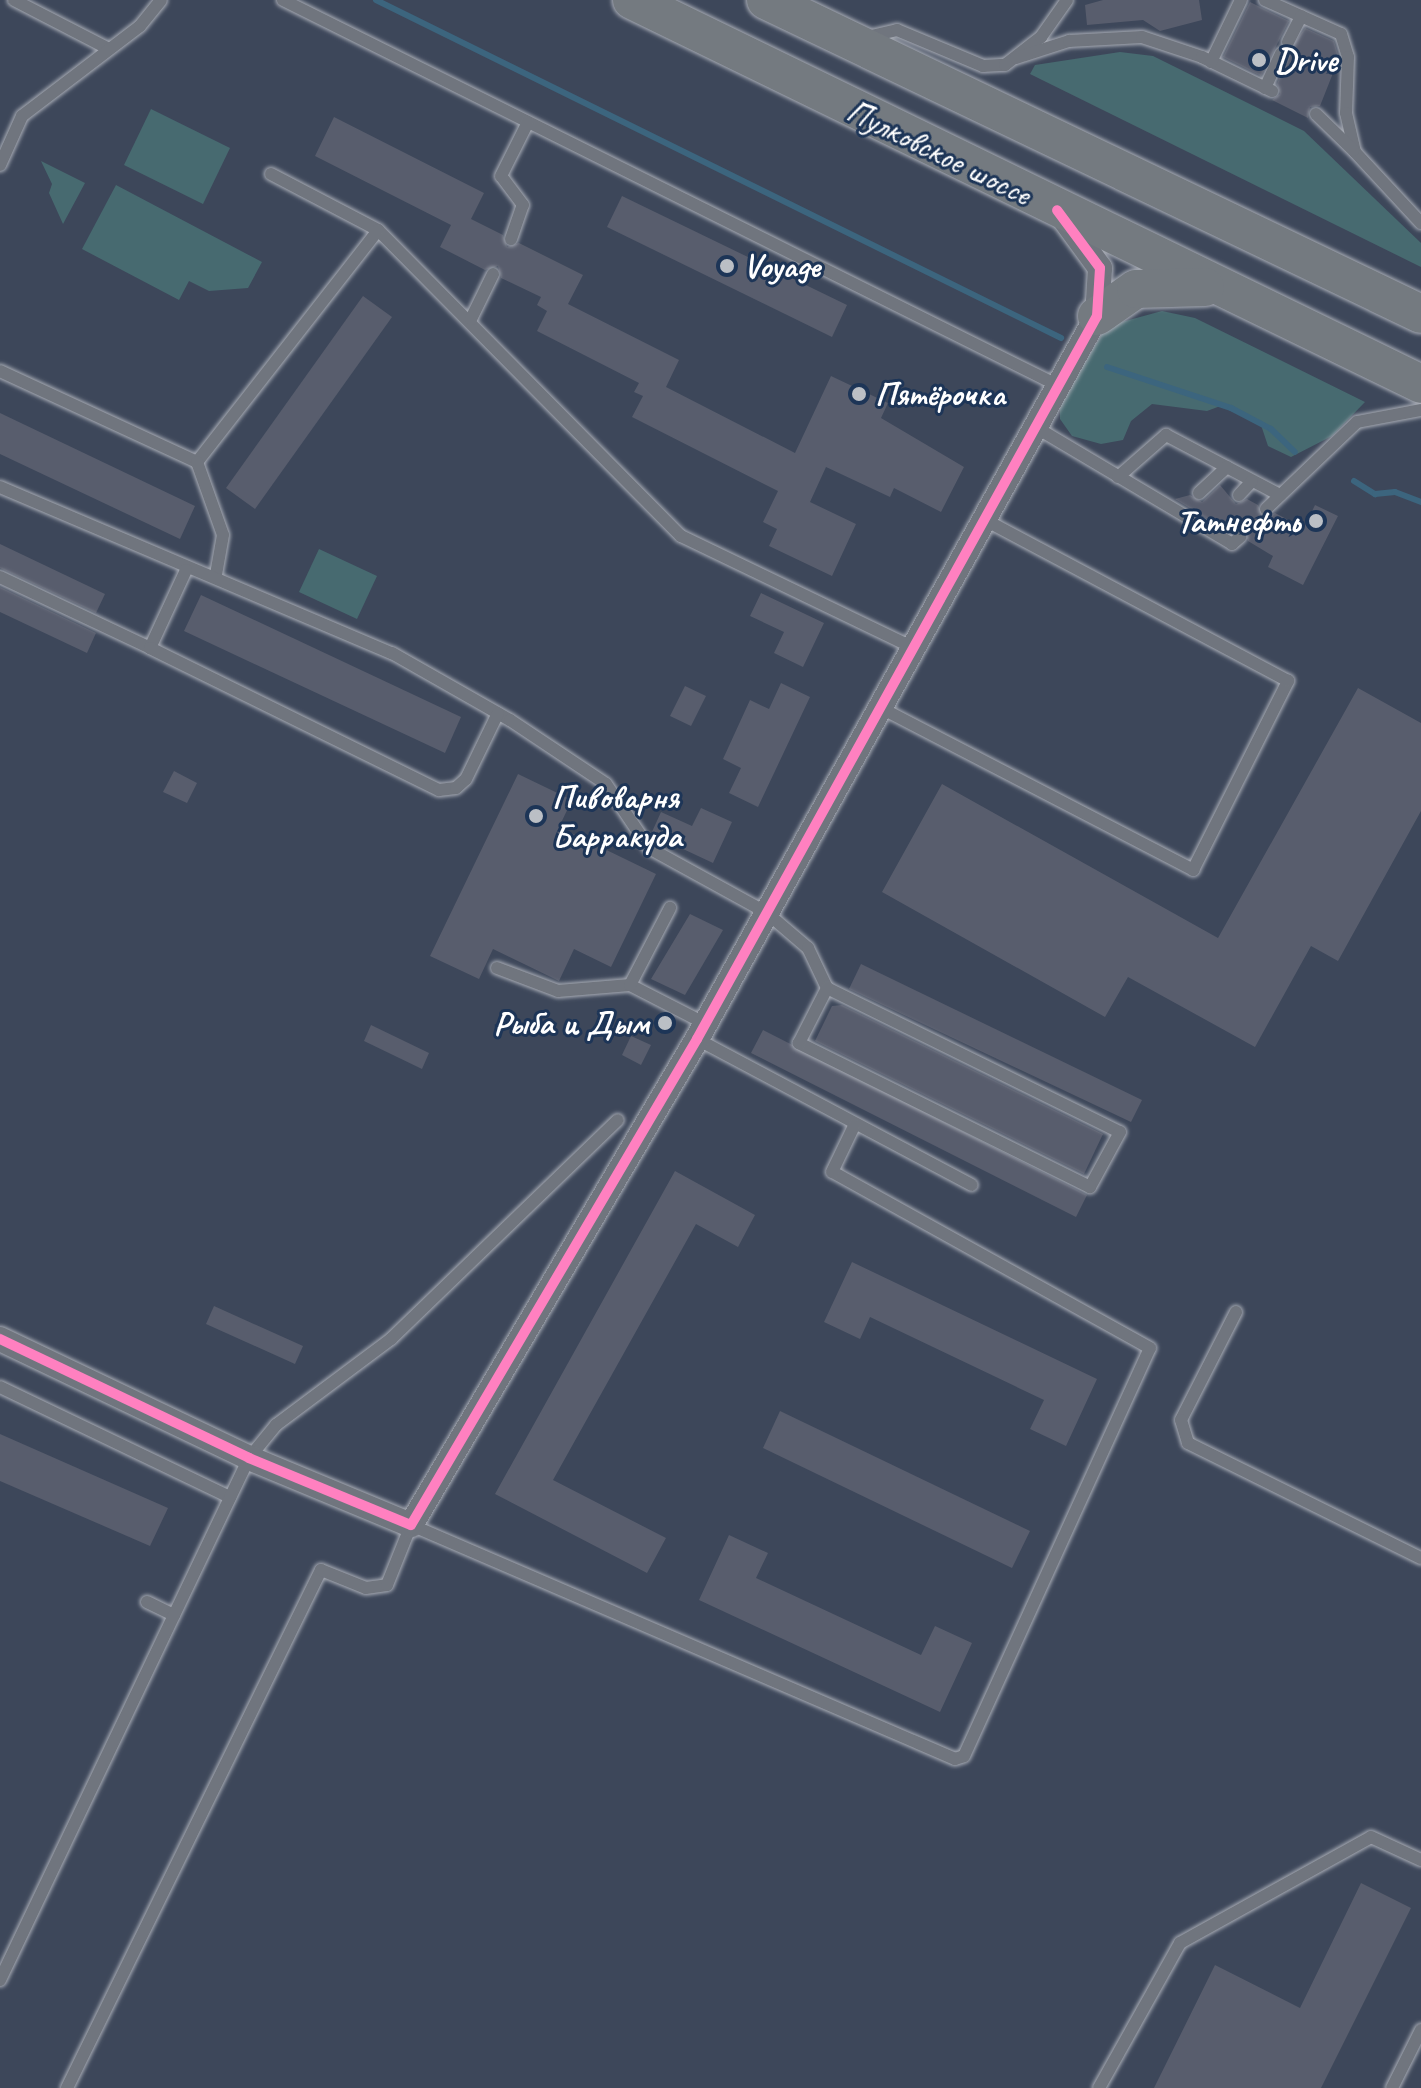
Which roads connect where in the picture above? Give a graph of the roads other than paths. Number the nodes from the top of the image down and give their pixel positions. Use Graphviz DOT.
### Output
graph roads {
  1 [pos="14,0"];
  2 [pos="161,0"];
  3 [pos="283,0"];
  4 [pos="632,0"];
  5 [pos="766,0"];
  6 [pos="1067,0"];
  7 [pos="1241,0"];
  8 [pos="1265,0"];
  9 [pos="1301,16"];
  10 [pos="850,41"];
  11 [pos="1288,42"];
  12 [pos="107,48"];
  13 [pos="1281,54"];
  14 [pos="1016,58"];
  15 [pos="1211,62"];
  16 [pos="1316,114"];
  17 [pos="528,122"];
  18 [pos="1355,152"];
  19 [pos="0,165"];
  20 [pos="271,174"];
  21 [pos="1057,210"];
  22 [pos="1421,223"];
  23 [pos="378,230"];
  24 [pos="511,239"];
  25 [pos="493,274"];
  26 [pos="1219,287"];
  27 [pos="1421,314"];
  28 [pos="1097,316"];
  29 [pos="471,319"];
  30 [pos="0,371"];
  31 [pos="1421,384"];
  32 [pos="1059,386"];
  33 [pos="1421,410"];
  34 [pos="1037,428"];
  35 [pos="197,462"];
  36 [pos="1227,467"];
  37 [pos="1118,477"];
  38 [pos="1252,481"];
  39 [pos="0,487"];
  40 [pos="1199,493"];
  41 [pos="1239,495"];
  42 [pos="1280,495"];
  43 [pos="1266,509"];
  44 [pos="985,520"];
  45 [pos="1240,537"];
  46 [pos="186,570"];
  47 [pos="216,574"];
  48 [pos="0,577"];
  49 [pos="150,648"];
  50 [pos="914,648"];
  51 [pos="881,708"];
  52 [pos="498,713"];
  53 [pos="670,908"];
  54 [pos="767,913"];
  55 [pos="497,968"];
  56 [pos="630,985"];
  57 [pos="827,988"];
  58 [pos="701,1031"];
  59 [pos="618,1120"];
  60 [pos="854,1126"];
  61 [pos="972,1185"];
  62 [pos="1236,1312"];
  63 [pos="0,1339"];
  64 [pos="0,1387"];
  65 [pos="249,1458"];
  66 [pos="230,1497"];
  67 [pos="411,1525"];
  68 [pos="1421,1558"];
  69 [pos="147,1602"];
  70 [pos="174,1615"];
  71 [pos="1421,1860"];
  72 [pos="0,1980"];
  73 [pos="1421,2030"];
  74 [pos="67,2088"];
  75 [pos="1099,2088"];
  76 [pos="1392,2088"];
  1 -- 12 [label="lane"];
  2 -- 12 [label="lane"];
  3 -- 17 [label="lane"];
  4 -- 21 [label="highway, Пулковское шоссе"];
  5 -- 10 [label="highway, Пулковское шоссе"];
  6 -- 14 [label="lane"];
  7 -- 15 [label="lane"];
  8 -- 9 [label="lane"];
  9 -- 11 [label="lane"];
  9 -- 18 [label="lane"];
  10 -- 14 [label="lane"];
  10 -- 27 [label="highway, Пулковское шоссе"];
  12 -- 19 [label="lane"];
  13 -- 15 [label="lane"];
  14 -- 15 [label="lane"];
  16 -- 18 [label="lane"];
  17 -- 24 [label="lane"];
  17 -- 32 [label="lane"];
  18 -- 22 [label="lane"];
  20 -- 23 [label="lane"];
  21 -- 26 [label="highway, Пулковское шоссе"];
  21 -- 28 [label="street"];
  23 -- 29 [label="lane"];
  23 -- 35 [label="lane"];
  25 -- 29 [label="lane"];
  26 -- 28 [label="highway"];
  26 -- 31 [label="highway, Пулковское шоссе"];
  28 -- 32 [label="street"];
  29 -- 50 [label="lane"];
  30 -- 35 [label="lane"];
  32 -- 34 [label="street"];
  33 -- 42 [label="lane"];
  34 -- 37 [label="lane"];
  34 -- 44 [label="street"];
  35 -- 47 [label="lane"];
  36 -- 37 [label="lane"];
  36 -- 38 [label="lane"];
  36 -- 40 [label="lane"];
  37 -- 45 [label="lane"];
  38 -- 41 [label="lane"];
  38 -- 42 [label="lane"];
  39 -- 46 [label="lane"];
  42 -- 43 [label="lane"];
  44 -- 50 [label="street"];
  44 -- 51 [label="lane"];
  46 -- 47 [label="lane"];
  46 -- 49 [label="lane"];
  47 -- 52 [label="lane"];
  48 -- 49 [label="lane"];
  49 -- 52 [label="lane"];
  50 -- 51 [label="street"];
  51 -- 54 [label="street"];
  52 -- 54 [label="lane"];
  53 -- 56 [label="lane"];
  54 -- 57 [label="lane"];
  54 -- 58 [label="street"];
  55 -- 56 [label="lane"];
  56 -- 58 [label="lane"];
  57 -- 57 [label="lane"];
  58 -- 60 [label="lane"];
  58 -- 67 [label="street"];
  59 -- 65 [label="lane"];
  60 -- 61 [label="lane"];
  60 -- 67 [label="lane"];
  62 -- 68 [label="lane"];
  63 -- 65 [label="street"];
  64 -- 66 [label="lane"];
  65 -- 66 [label="lane"];
  65 -- 67 [label="street"];
  66 -- 70 [label="lane"];
  67 -- 74 [label="lane"];
  69 -- 70 [label="lane"];
  70 -- 72 [label="lane"];
  71 -- 75 [label="lane"];
  73 -- 76 [label="lane"];
}
